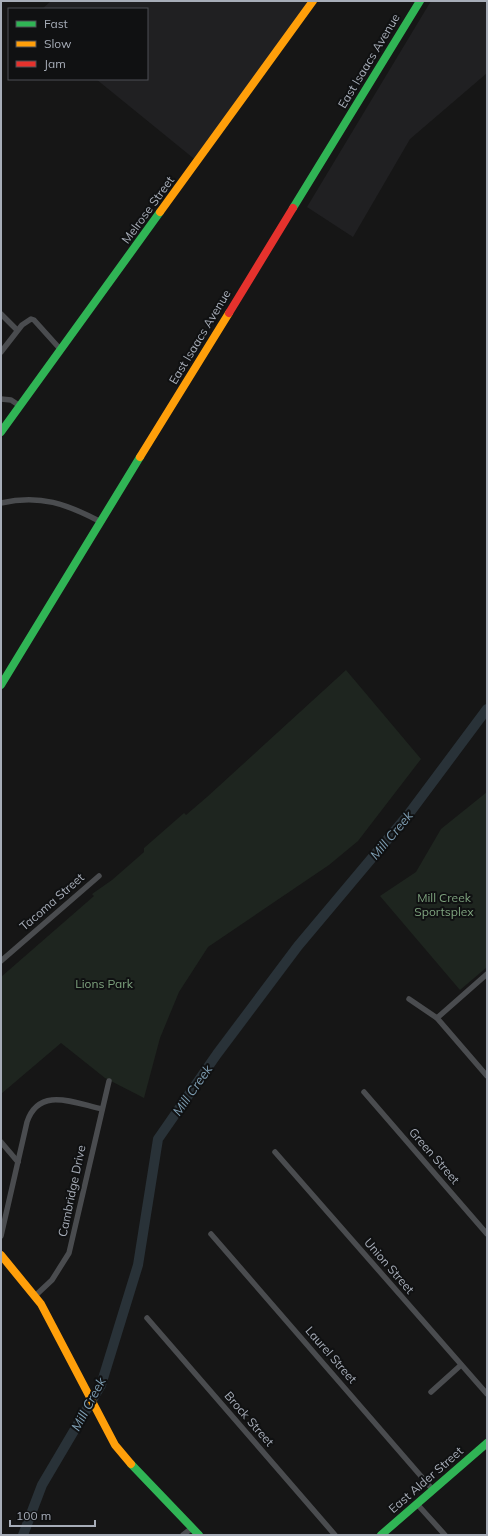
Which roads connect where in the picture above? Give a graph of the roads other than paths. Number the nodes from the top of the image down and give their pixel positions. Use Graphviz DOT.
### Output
graph roads {
  1 [pos="313,1"];
  2 [pos="420,1"];
  3 [pos="1,314"];
  4 [pos="17,330"];
  5 [pos="61,350"];
  6 [pos="1,352"];
  7 [pos="1,399"];
  8 [pos="20,406"];
  9 [pos="1,431"];
  10 [pos="1,503"];
  11 [pos="101,522"];
  12 [pos="1,685"];
  13 [pos="99,876"];
  14 [pos="1,961"];
  15 [pos="487,974"];
  16 [pos="409,999"];
  17 [pos="437,1018"];
  18 [pos="487,1076"];
  19 [pos="109,1081"];
  20 [pos="364,1092"];
  21 [pos="102,1109"];
  22 [pos="1,1142"];
  23 [pos="275,1152"];
  24 [pos="18,1162"];
  25 [pos="211,1234"];
  26 [pos="487,1234"];
  27 [pos="1,1236"];
  28 [pos="1,1255"];
  29 [pos="36,1295"];
  30 [pos="147,1318"];
  31 [pos="461,1365"];
  32 [pos="431,1392"];
  33 [pos="487,1394"];
  34 [pos="487,1443"];
  35 [pos="433,1490"];
  36 [pos="417,1504"];
  37 [pos="192,1528"];
  38 [pos="183,1535"];
  39 [pos="199,1535"];
  40 [pos="335,1535"];
  41 [pos="381,1535"];
  42 [pos="445,1535"];
  1 -- 5 [label="main road, Melrose Street"];
  2 -- 11 [label="main road, East Isaacs Avenue"];
  3 -- 4 [label="street"];
  4 -- 5 [label="street"];
  4 -- 6 [label="street"];
  5 -- 8 [label="main road, Melrose Street"];
  7 -- 8 [label="street"];
  8 -- 9 [label="main road, Melrose Street"];
  10 -- 11 [label="street"];
  11 -- 12 [label="main road, East Isaacs Avenue"];
  13 -- 14 [label="street, Tacoma Street"];
  15 -- 17 [label="street"];
  16 -- 17 [label="street"];
  17 -- 18 [label="street"];
  19 -- 21 [label="street, Cambridge Drive"];
  20 -- 26 [label="street, Green Street"];
  21 -- 24 [label="street"];
  21 -- 29 [label="street, Cambridge Drive"];
  22 -- 24 [label="street"];
  23 -- 31 [label="street, Union Street"];
  24 -- 27 [label="street"];
  25 -- 35 [label="street, Laurel Street"];
  28 -- 29 [label="main road"];
  29 -- 37 [label="main road"];
  30 -- 40 [label="street, Brock Street"];
  31 -- 32 [label="street"];
  31 -- 33 [label="street, Union Street"];
  34 -- 35 [label="main road, East Alder Street"];
  35 -- 36 [label="main road, East Alder Street"];
  36 -- 41 [label="main road, East Alder Street"];
  36 -- 42 [label="street"];
  37 -- 38 [label="street"];
  37 -- 39 [label="main road"];
}
